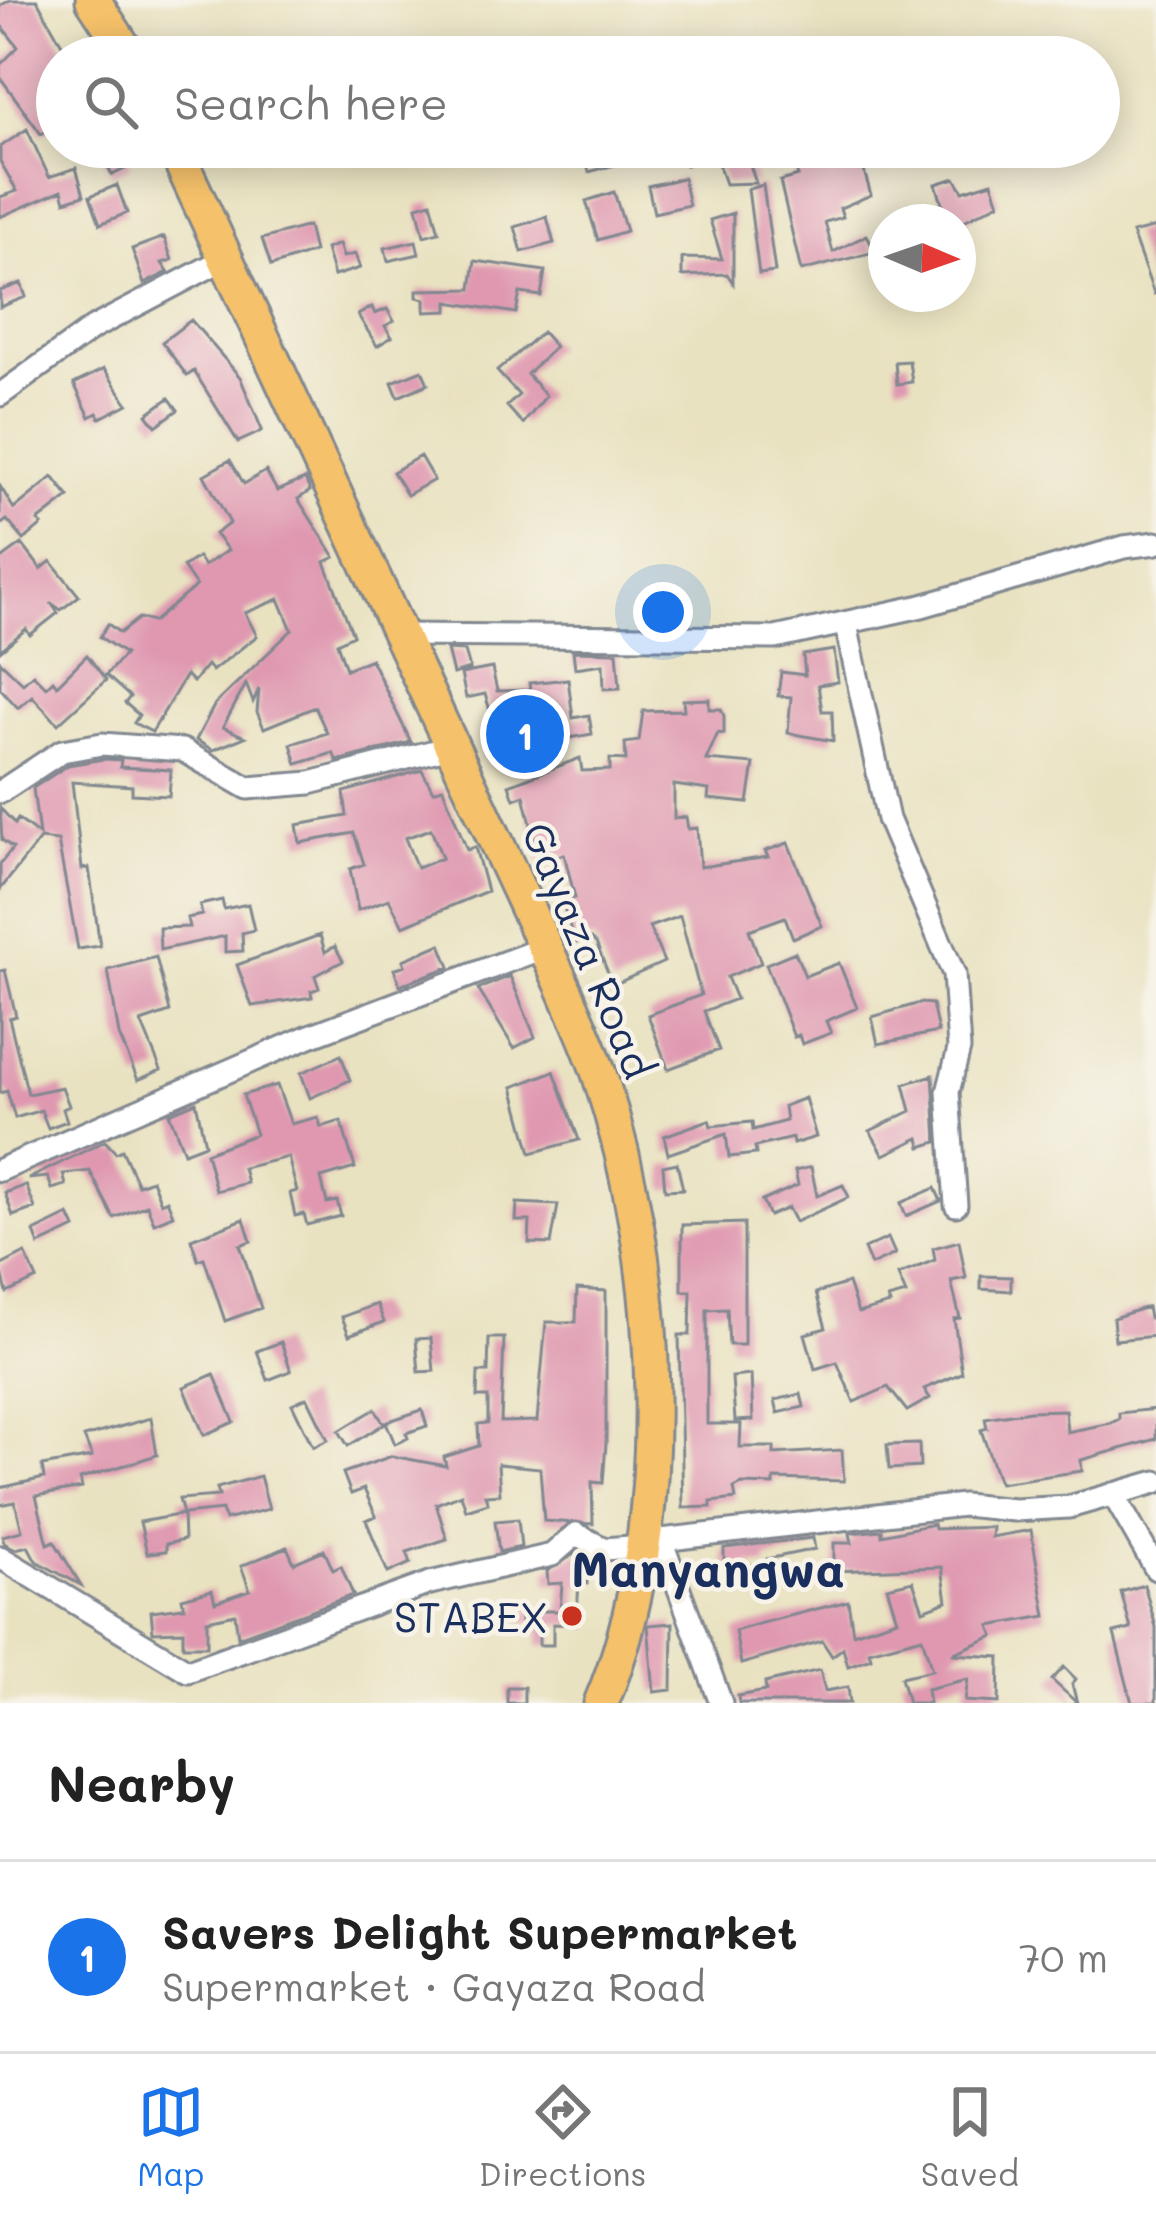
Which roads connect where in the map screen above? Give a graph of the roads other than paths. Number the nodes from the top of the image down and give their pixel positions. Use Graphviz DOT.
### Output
graph roads {
  1 [pos="93,0"];
  2 [pos="116,36"];
  3 [pos="184,168"];
  4 [pos="228,257"];
  5 [pos="0,395"];
  6 [pos="1156,543"];
  7 [pos="846,625"];
  8 [pos="401,635"];
  9 [pos="450,747"];
  10 [pos="0,792"];
  11 [pos="543,948"];
  12 [pos="0,1170"];
  13 [pos="956,1204"];
  14 [pos="1156,1482"];
  15 [pos="1113,1494"];
  16 [pos="650,1539"];
  17 [pos="0,1557"];
  18 [pos="1156,1569"];
  19 [pos="601,1703"];
  20 [pos="721,1703"];
  1 -- 2 [label="main road"];
  3 -- 4 [label="main road, Gayaza Road"];
  4 -- 5 [label="street"];
  4 -- 8 [label="main road, Gayaza Road"];
  6 -- 7 [label="street"];
  7 -- 8 [label="street"];
  7 -- 13 [label="street"];
  8 -- 9 [label="main road, Gayaza Road"];
  9 -- 10 [label="street"];
  9 -- 11 [label="main road, Gayaza Road"];
  11 -- 12 [label="street"];
  11 -- 16 [label="main road, Gayaza Road"];
  14 -- 15 [label="street"];
  15 -- 16 [label="street"];
  15 -- 18 [label="street"];
  16 -- 17 [label="street"];
  16 -- 19 [label="main road, Gayaza Road"];
  16 -- 20 [label="street"];
}
